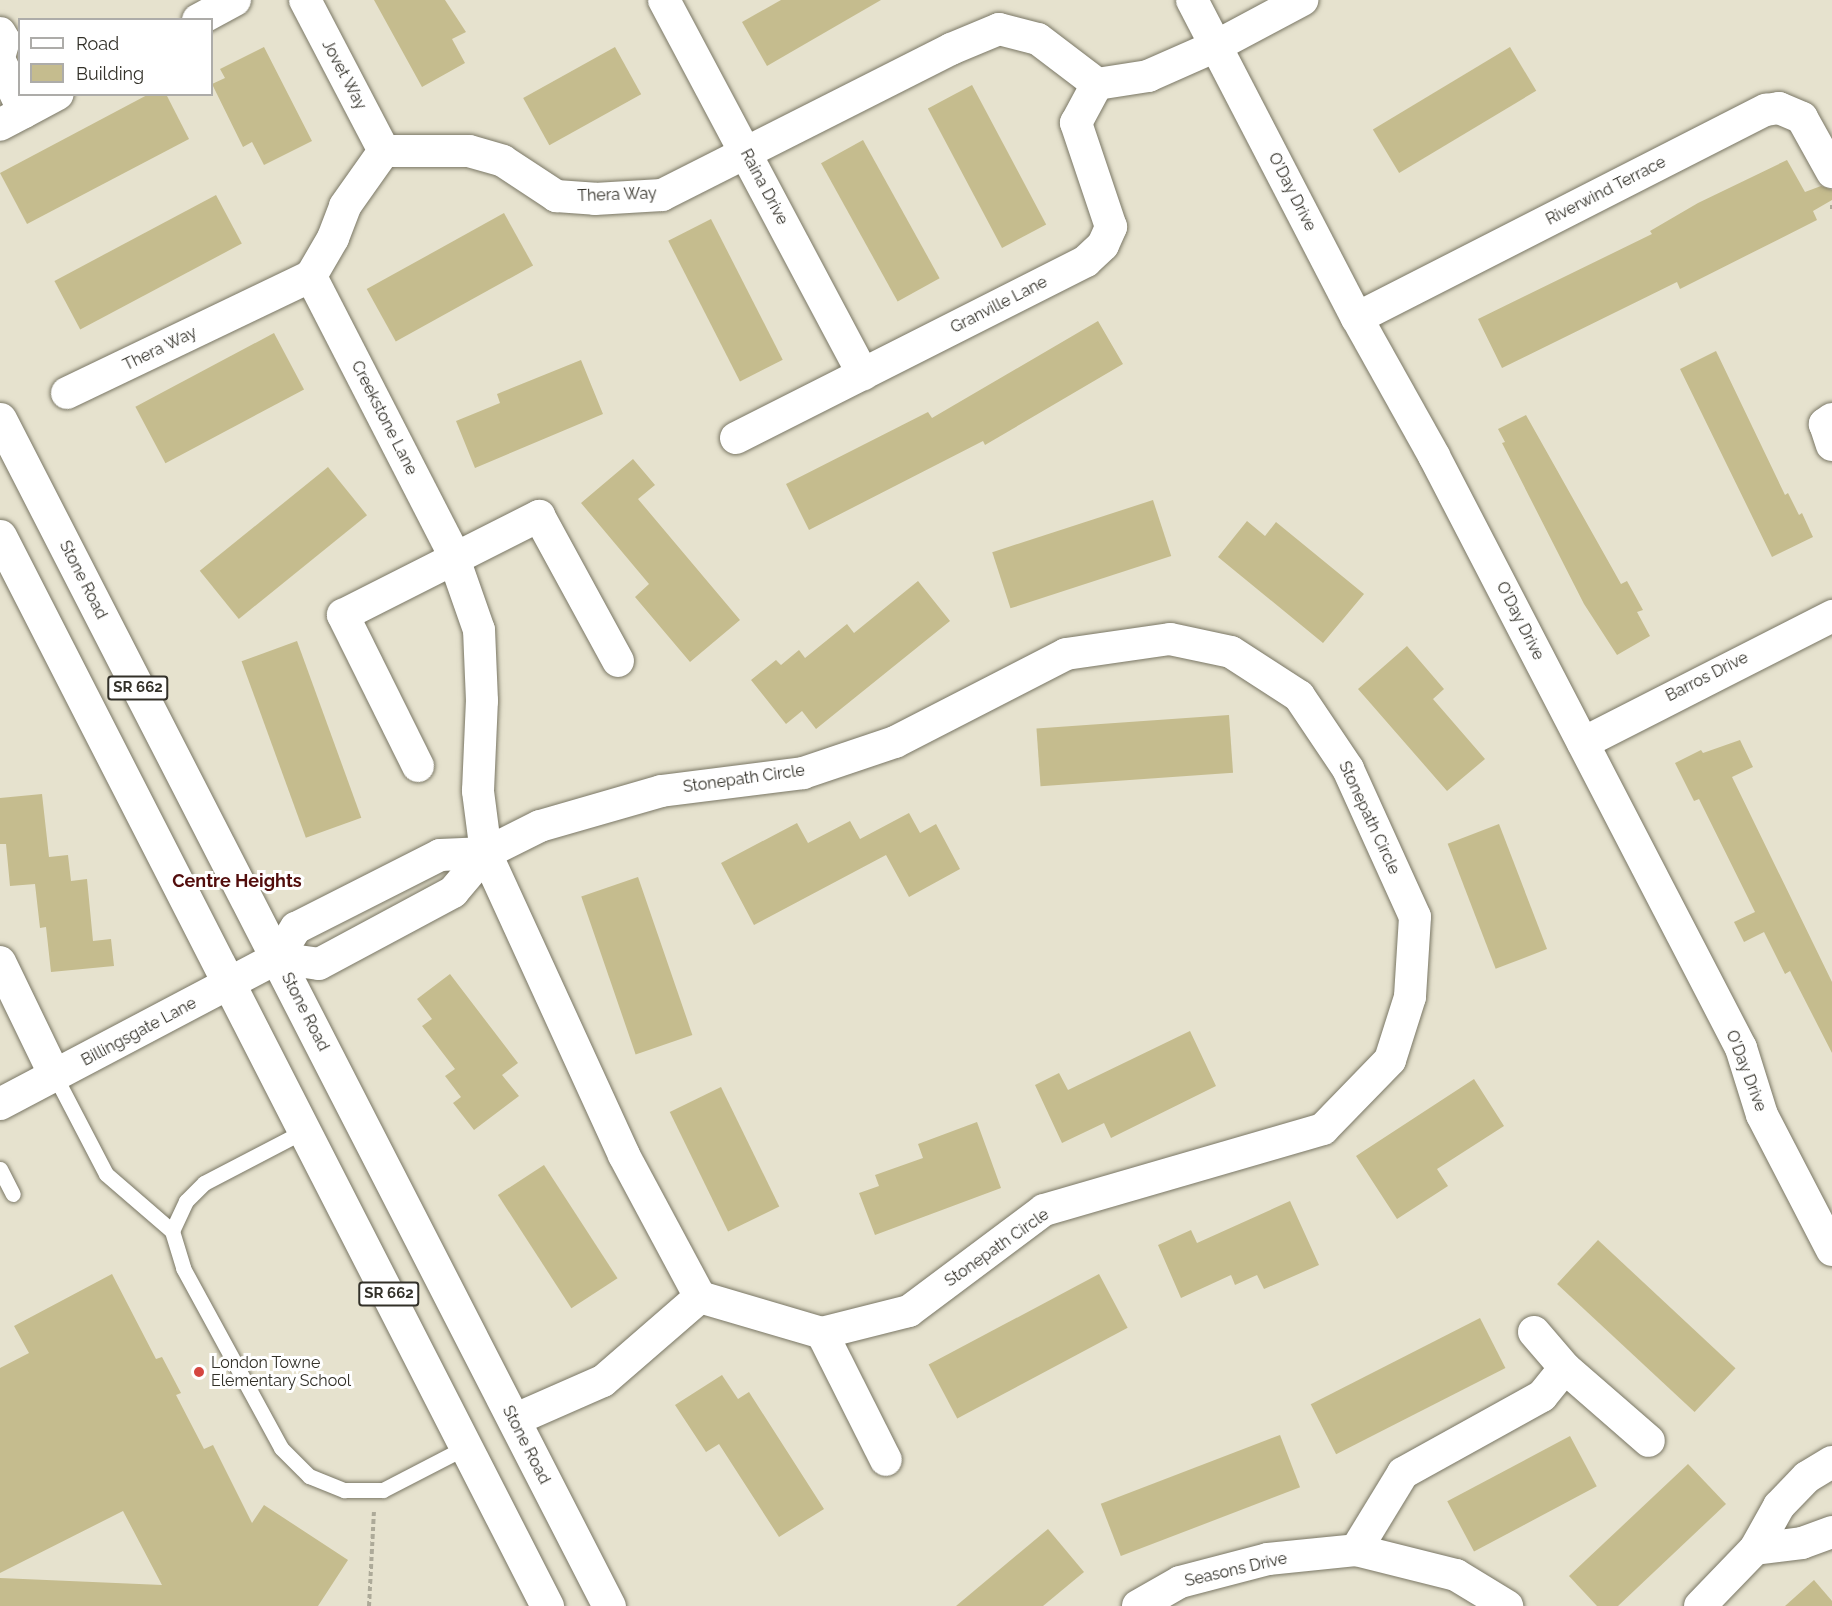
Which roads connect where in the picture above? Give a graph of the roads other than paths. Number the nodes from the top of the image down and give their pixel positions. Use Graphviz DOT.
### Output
graph roads {
  1 [pos="235,0"];
  2 [pos="305,0"];
  3 [pos="664,0"];
  4 [pos="1192,0"];
  5 [pos="1302,0"];
  6 [pos="202,18"];
  7 [pos="0,33"];
  8 [pos="1216,46"];
  9 [pos="0,54"];
  10 [pos="0,61"];
  11 [pos="1097,84"];
  12 [pos="54,96"];
  13 [pos="12,119"];
  14 [pos="384,151"];
  15 [pos="746,153"];
  16 [pos="1832,172"];
  17 [pos="311,276"];
  18 [pos="1357,318"];
  19 [pos="863,374"];
  20 [pos="68,393"];
  21 [pos="0,419"];
  22 [pos="1832,419"];
  23 [pos="736,438"];
  24 [pos="1832,445"];
  25 [pos="0,536"];
  26 [pos="454,561"];
  27 [pos="1832,616"];
  28 [pos="618,661"];
  29 [pos="1583,743"];
  30 [pos="418,766"];
  31 [pos="486,853"];
  32 [pos="277,958"];
  33 [pos="0,962"];
  34 [pos="230,983"];
  35 [pos="55,1076"];
  36 [pos="0,1104"];
  37 [pos="306,1130"];
  38 [pos="0,1168"];
  39 [pos="14,1194"];
  40 [pos="172,1231"];
  41 [pos="1832,1250"];
  42 [pos="700,1297"];
  43 [pos="1534,1332"];
  44 [pos="822,1333"];
  45 [pos="1565,1368"];
  46 [pos="514,1420"];
  47 [pos="1649,1441"];
  48 [pos="466,1448"];
  49 [pos="886,1460"];
  50 [pos="1832,1462"];
  51 [pos="1832,1532"];
  52 [pos="1356,1550"];
  53 [pos="1755,1550"];
  54 [pos="547,1606"];
  55 [pos="609,1606"];
  56 [pos="1138,1606"];
  57 [pos="1507,1606"];
  58 [pos="1700,1606"];
  1 -- 6 [label="street"];
  2 -- 14 [label="street, Jovet Way"];
  3 -- 15 [label="street, Raina Drive"];
  4 -- 8 [label="street, O'Day Drive"];
  5 -- 8 [label="street"];
  7 -- 9 [label="street"];
  8 -- 11 [label="street"];
  8 -- 18 [label="street, O'Day Drive"];
  10 -- 13 [label="street"];
  11 -- 15 [label="street, Thera Way"];
  11 -- 19 [label="street, Granville Lane"];
  12 -- 13 [label="street"];
  14 -- 15 [label="street, Thera Way"];
  14 -- 17 [label="street"];
  15 -- 19 [label="street, Raina Drive"];
  16 -- 18 [label="street, Riverwind Terrace"];
  17 -- 20 [label="street, Thera Way"];
  17 -- 26 [label="street, Creekstone Lane"];
  18 -- 29 [label="street, O'Day Drive"];
  19 -- 23 [label="street, Granville Lane"];
  21 -- 32 [label="main road, Stone Road / SR 662"];
  22 -- 24 [label="street"];
  25 -- 34 [label="main road, SR 662"];
  26 -- 28 [label="street"];
  26 -- 30 [label="street"];
  26 -- 31 [label="street, Creekstone Lane"];
  27 -- 29 [label="street, Barros Drive"];
  29 -- 41 [label="street, O'Day Drive"];
  31 -- 32 [label="street, Stonepath Circle"];
  31 -- 32 [label="street, Stonepath Circle"];
  31 -- 42 [label="street"];
  31 -- 44 [label="street, Stonepath Circle"];
  32 -- 34 [label="street, Billingsgate Lane"];
  32 -- 46 [label="main road, Stone Road / SR 662"];
  33 -- 35 [label="street"];
  34 -- 35 [label="street, Billingsgate Lane"];
  34 -- 37 [label="main road, SR 662"];
  35 -- 36 [label="street, Billingsgate Lane"];
  35 -- 40 [label="lane"];
  37 -- 40 [label="lane"];
  37 -- 48 [label="main road, SR 662"];
  38 -- 39 [label="lane"];
  40 -- 48 [label="lane"];
  42 -- 44 [label="street"];
  42 -- 46 [label="street"];
  43 -- 45 [label="street"];
  44 -- 49 [label="street"];
  45 -- 47 [label="street"];
  45 -- 52 [label="street"];
  46 -- 55 [label="main road, Stone Road / SR 662"];
  48 -- 54 [label="main road, SR 662"];
  50 -- 53 [label="street"];
  51 -- 53 [label="street"];
  52 -- 56 [label="street, Seasons Drive"];
  52 -- 57 [label="street, Seasons Drive"];
  53 -- 58 [label="street"];
}
